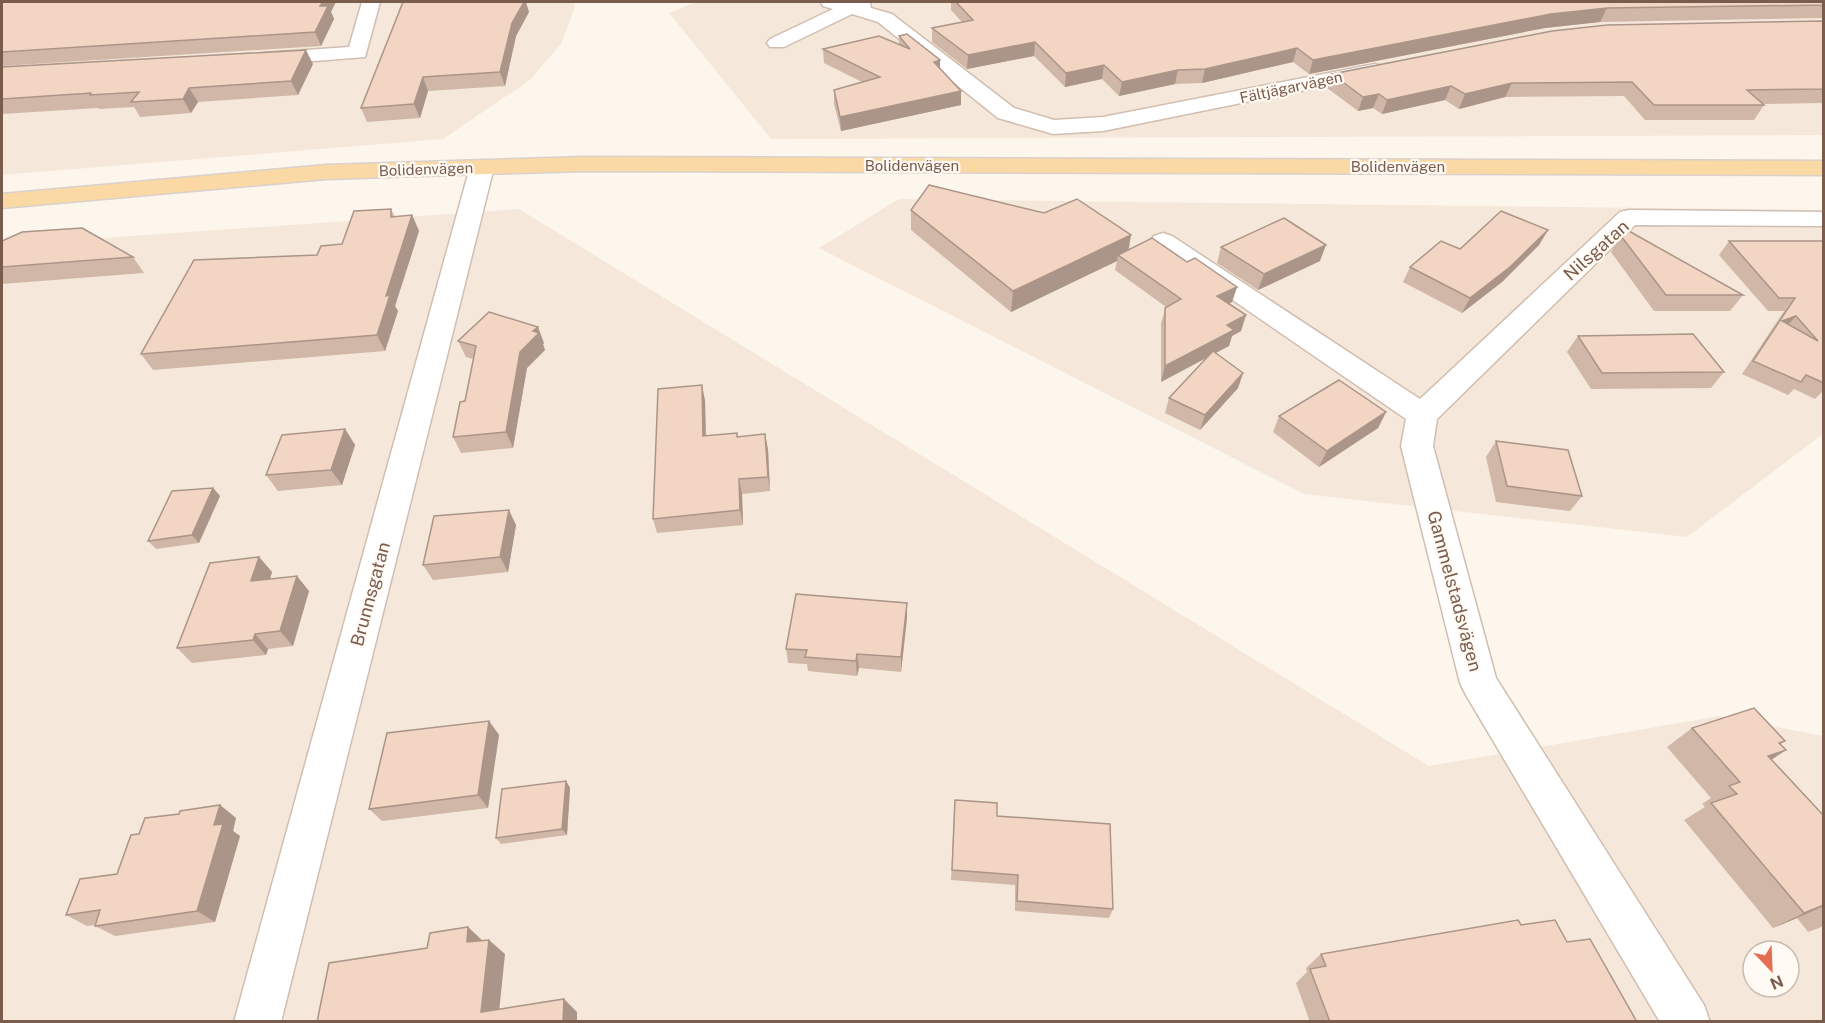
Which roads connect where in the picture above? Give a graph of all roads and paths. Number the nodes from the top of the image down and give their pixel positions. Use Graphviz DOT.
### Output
graph roads {
  1 [pos="371,2"];
  2 [pos="831,2"];
  3 [pos="896,2"];
  4 [pos="850,8"];
  5 [pos="777,43"];
  6 [pos="239,60"];
  7 [pos="1392,66"];
  8 [pos="482,167"];
  9 [pos="1824,168"];
  10 [pos="2,201"];
  11 [pos="1824,219"];
  12 [pos="1163,241"];
  13 [pos="1422,414"];
  14 [pos="257,1022"];
  15 [pos="1687,1022"];
  1 -- 6 [label="street"];
  2 -- 4 [label="street, Fältjägarvägen"];
  3 -- 4 [label="street"];
  4 -- 5 [label="street"];
  4 -- 7 [label="street, Fältjägarvägen"];
  8 -- 9 [label="main road, Bolidenvägen"];
  8 -- 10 [label="main road, Bolidenvägen"];
  8 -- 14 [label="street, Brunnsgatan"];
  11 -- 13 [label="street, Nilsgatan"];
  12 -- 13 [label="street"];
  13 -- 15 [label="street, Gammelstadsvägen"];
}
